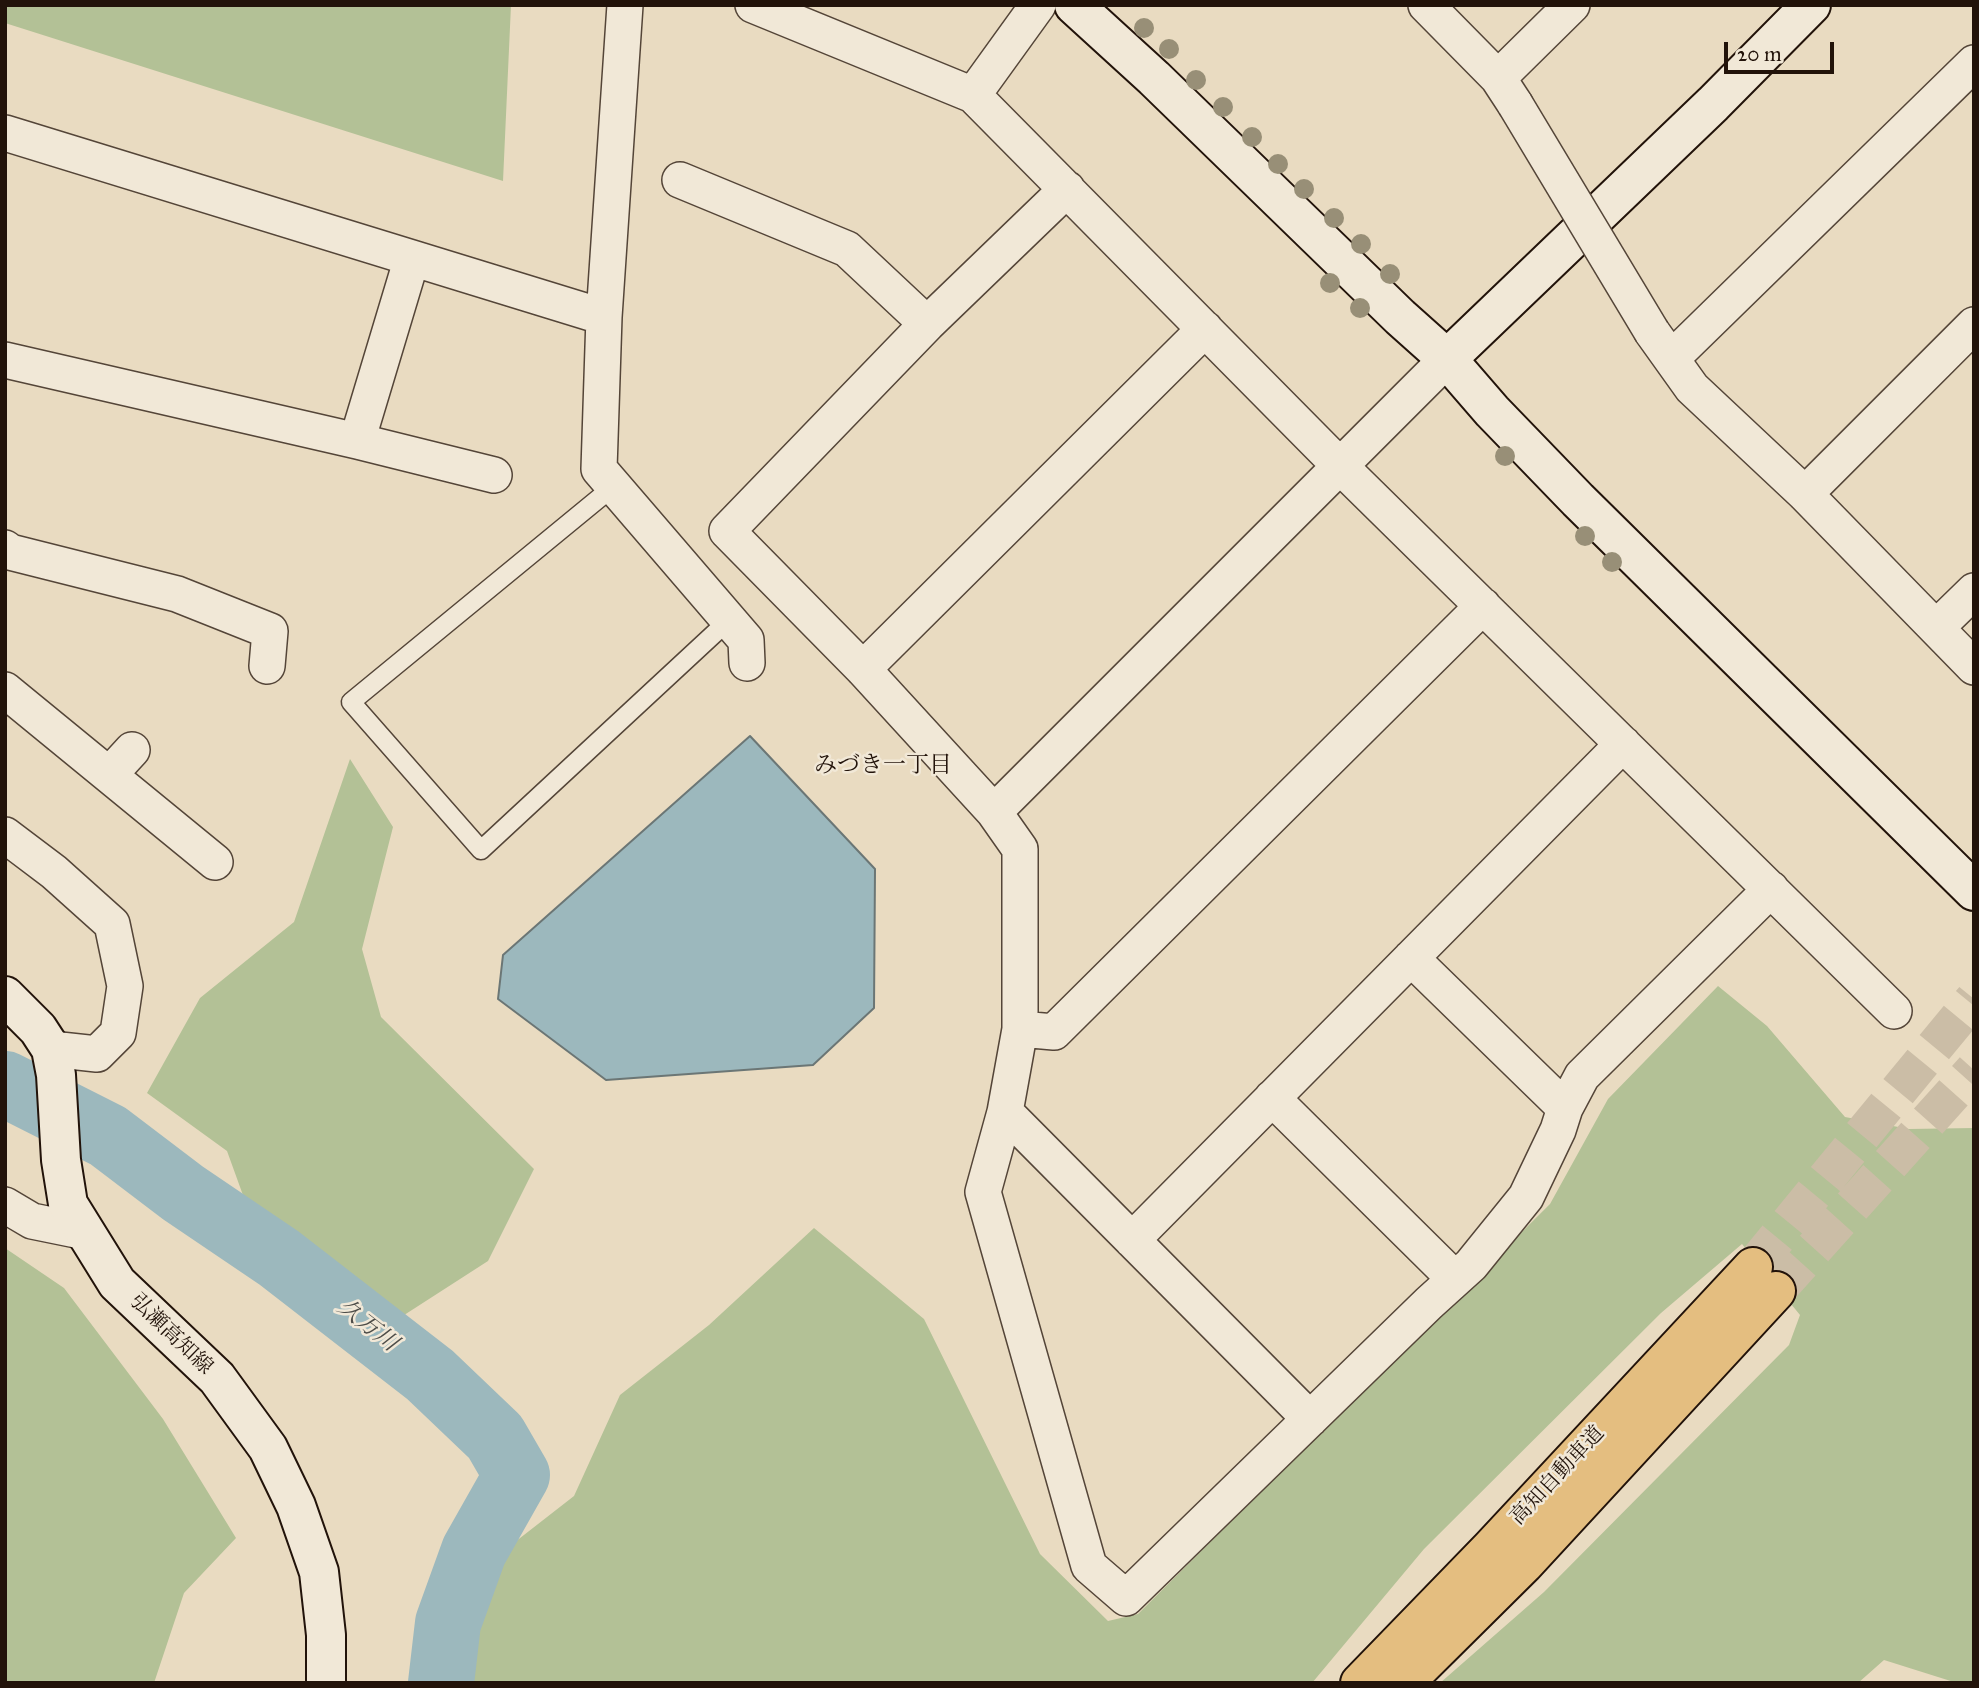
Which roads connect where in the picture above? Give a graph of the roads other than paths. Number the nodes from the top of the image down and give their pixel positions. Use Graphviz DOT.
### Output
graph roads {
  1 [pos="625,5"];
  2 [pos="753,5"];
  3 [pos="1038,5"];
  4 [pos="1074,5"];
  5 [pos="1426,5"];
  6 [pos="1572,5"];
  7 [pos="1811,5"];
  8 [pos="1974,64"];
  9 [pos="1506,91"];
  10 [pos="973,94"];
  11 [pos="5,133"];
  12 [pos="680,180"];
  13 [pos="1067,189"];
  14 [pos="412,258"];
  15 [pos="604,317"];
  16 [pos="928,324"];
  17 [pos="1974,325"];
  18 [pos="1205,328"];
  19 [pos="1662,345"];
  20 [pos="1447,359"];
  21 [pos="5,360"];
  22 [pos="357,441"];
  23 [pos="1340,466"];
  24 [pos="494,475"];
  25 [pos="614,486"];
  26 [pos="1805,494"];
  27 [pos="5,548"];
  28 [pos="1974,591"];
  29 [pos="1483,606"];
  30 [pos="729,620"];
  31 [pos="1937,628"];
  32 [pos="747,663"];
  33 [pos="267,666"];
  34 [pos="1974,667"];
  35 [pos="863,669"];
  36 [pos="5,690"];
  37 [pos="1623,744"];
  38 [pos="132,750"];
  39 [pos="109,775"];
  40 [pos="994,813"];
  41 [pos="5,835"];
  42 [pos="215,862"];
  43 [pos="1971,882"];
  44 [pos="1771,889"];
  45 [pos="1411,958"];
  46 [pos="5,996"];
  47 [pos="1894,1011"];
  48 [pos="1020,1030"];
  49 [pos="53,1062"];
  50 [pos="1272,1098"];
  51 [pos="1565,1108"];
  52 [pos="1005,1112"];
  53 [pos="5,1205"];
  54 [pos="86,1232"];
  55 [pos="1132,1240"];
  56 [pos="1455,1279"];
  57 [pos="1310,1419"];
  58 [pos="326,1683"];
  59 [pos="1360,1683"];
  60 [pos="1404,1683"];
  1 -- 15 [label="street"];
  2 -- 10 [label="street"];
  3 -- 10 [label="street"];
  4 -- 20 [label="street"];
  5 -- 9 [label="street"];
  6 -- 9 [label="street"];
  7 -- 20 [label="street"];
  8 -- 19 [label="street"];
  9 -- 19 [label="street, bridge"];
  10 -- 13 [label="street"];
  11 -- 14 [label="street"];
  12 -- 16 [label="street"];
  13 -- 16 [label="street"];
  13 -- 18 [label="street"];
  14 -- 15 [label="street"];
  14 -- 22 [label="street"];
  15 -- 25 [label="street"];
  16 -- 35 [label="street"];
  17 -- 26 [label="street"];
  18 -- 23 [label="street"];
  18 -- 35 [label="street"];
  19 -- 26 [label="street"];
  20 -- 23 [label="street"];
  20 -- 43 [label="street"];
  21 -- 22 [label="street"];
  22 -- 24 [label="street"];
  23 -- 29 [label="street"];
  23 -- 40 [label="street"];
  25 -- 30 [label="street"];
  25 -- 30 [label="lane"];
  26 -- 31 [label="street"];
  27 -- 33 [label="street"];
  28 -- 31 [label="street"];
  29 -- 37 [label="street"];
  29 -- 48 [label="street"];
  30 -- 32 [label="street"];
  31 -- 34 [label="street"];
  35 -- 40 [label="street"];
  36 -- 39 [label="street"];
  37 -- 44 [label="street"];
  37 -- 45 [label="street"];
  38 -- 39 [label="street"];
  39 -- 42 [label="street"];
  40 -- 48 [label="street"];
  41 -- 49 [label="street"];
  44 -- 47 [label="street"];
  44 -- 51 [label="street"];
  45 -- 50 [label="street"];
  45 -- 51 [label="street"];
  46 -- 49 [label="street"];
  48 -- 52 [label="street"];
  49 -- 54 [label="street, 弘瀬高知線"];
  50 -- 55 [label="street"];
  50 -- 56 [label="street"];
  51 -- 56 [label="street"];
  52 -- 55 [label="street"];
  52 -- 57 [label="street"];
  53 -- 54 [label="street"];
  54 -- 58 [label="street, 弘瀬高知線"];
  55 -- 57 [label="street"];
  56 -- 57 [label="street"];
  59 -- 60 [label="highway, 高知自動車道"];
}
